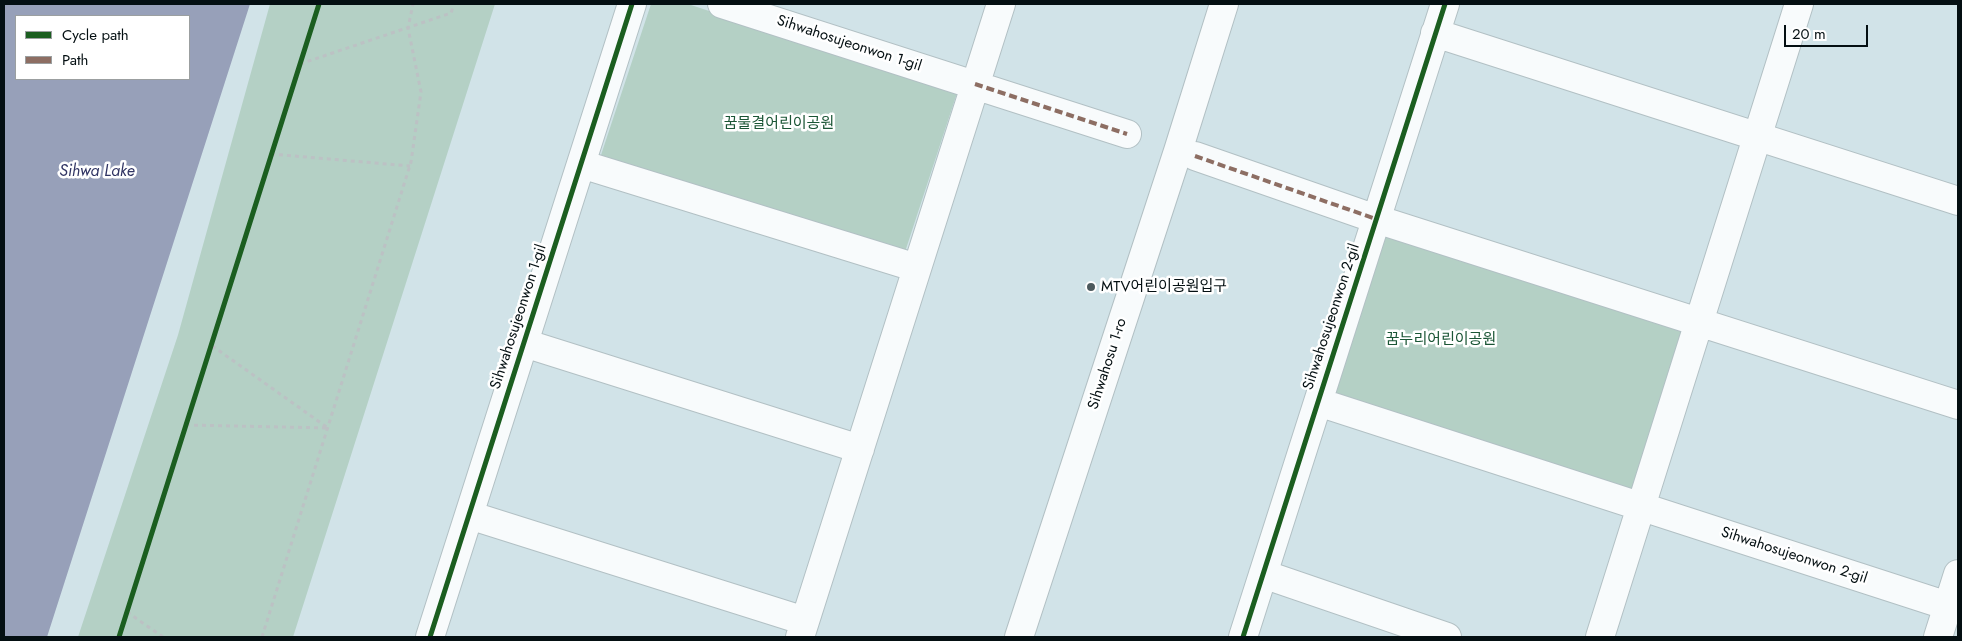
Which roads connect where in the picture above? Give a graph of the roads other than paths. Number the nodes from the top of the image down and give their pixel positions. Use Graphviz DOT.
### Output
graph roads {
  1 [pos="632,4"];
  2 [pos="722,4"];
  3 [pos="1001,4"];
  4 [pos="1224,4"];
  5 [pos="1445,4"];
  6 [pos="1799,4"];
  7 [pos="1435,33"];
  8 [pos="976,84"];
  9 [pos="1127,134"];
  10 [pos="1757,137"];
  11 [pos="1195,156"];
  12 [pos="581,164"];
  13 [pos="1958,201"];
  14 [pos="1376,219"];
  15 [pos="917,268"];
  16 [pos="1699,322"];
  17 [pos="524,343"];
  18 [pos="1318,402"];
  19 [pos="1958,406"];
  20 [pos="860,449"];
  21 [pos="1641,507"];
  22 [pos="469,515"];
  23 [pos="1263,574"];
  24 [pos="1958,574"];
  25 [pos="1948,606"];
  26 [pos="803,629"];
  27 [pos="430,637"];
  28 [pos="1019,637"];
  29 [pos="1243,637"];
  30 [pos="1447,637"];
  31 [pos="1600,637"];
  32 [pos="1938,637"];
  1 -- 12 [label="street, Sihwahosujeonwon 1-gil"];
  2 -- 8 [label="street, Sihwahosujeonwon 1-gil"];
  3 -- 8 [label="street"];
  4 -- 28 [label="street, Sihwahosu 1-ro"];
  5 -- 7 [label="street, Sihwahosujeonwon 2-gil"];
  6 -- 10 [label="street"];
  7 -- 10 [label="street"];
  7 -- 14 [label="street, Sihwahosujeonwon 2-gil"];
  8 -- 9 [label="street, Sihwahosujeonwon 1-gil"];
  8 -- 15 [label="street"];
  10 -- 13 [label="street"];
  10 -- 16 [label="street"];
  11 -- 14 [label="street"];
  12 -- 15 [label="street"];
  12 -- 17 [label="street, Sihwahosujeonwon 1-gil"];
  14 -- 16 [label="street"];
  14 -- 18 [label="street, Sihwahosujeonwon 2-gil"];
  15 -- 20 [label="street"];
  16 -- 19 [label="street"];
  16 -- 21 [label="street"];
  17 -- 20 [label="street, Sihwahosujeonwon 1-gil"];
  17 -- 22 [label="street, Sihwahosujeonwon 1-gil"];
  18 -- 21 [label="street, Sihwahosujeonwon 2-gil"];
  18 -- 23 [label="street, Sihwahosujeonwon 2-gil"];
  20 -- 26 [label="street"];
  21 -- 25 [label="street, Sihwahosujeonwon 2-gil"];
  21 -- 31 [label="street"];
  22 -- 26 [label="street"];
  22 -- 27 [label="street, Sihwahosujeonwon 1-gil"];
  23 -- 29 [label="street, Sihwahosujeonwon 2-gil"];
  23 -- 30 [label="street"];
  24 -- 25 [label="street"];
  25 -- 32 [label="street"];
}
